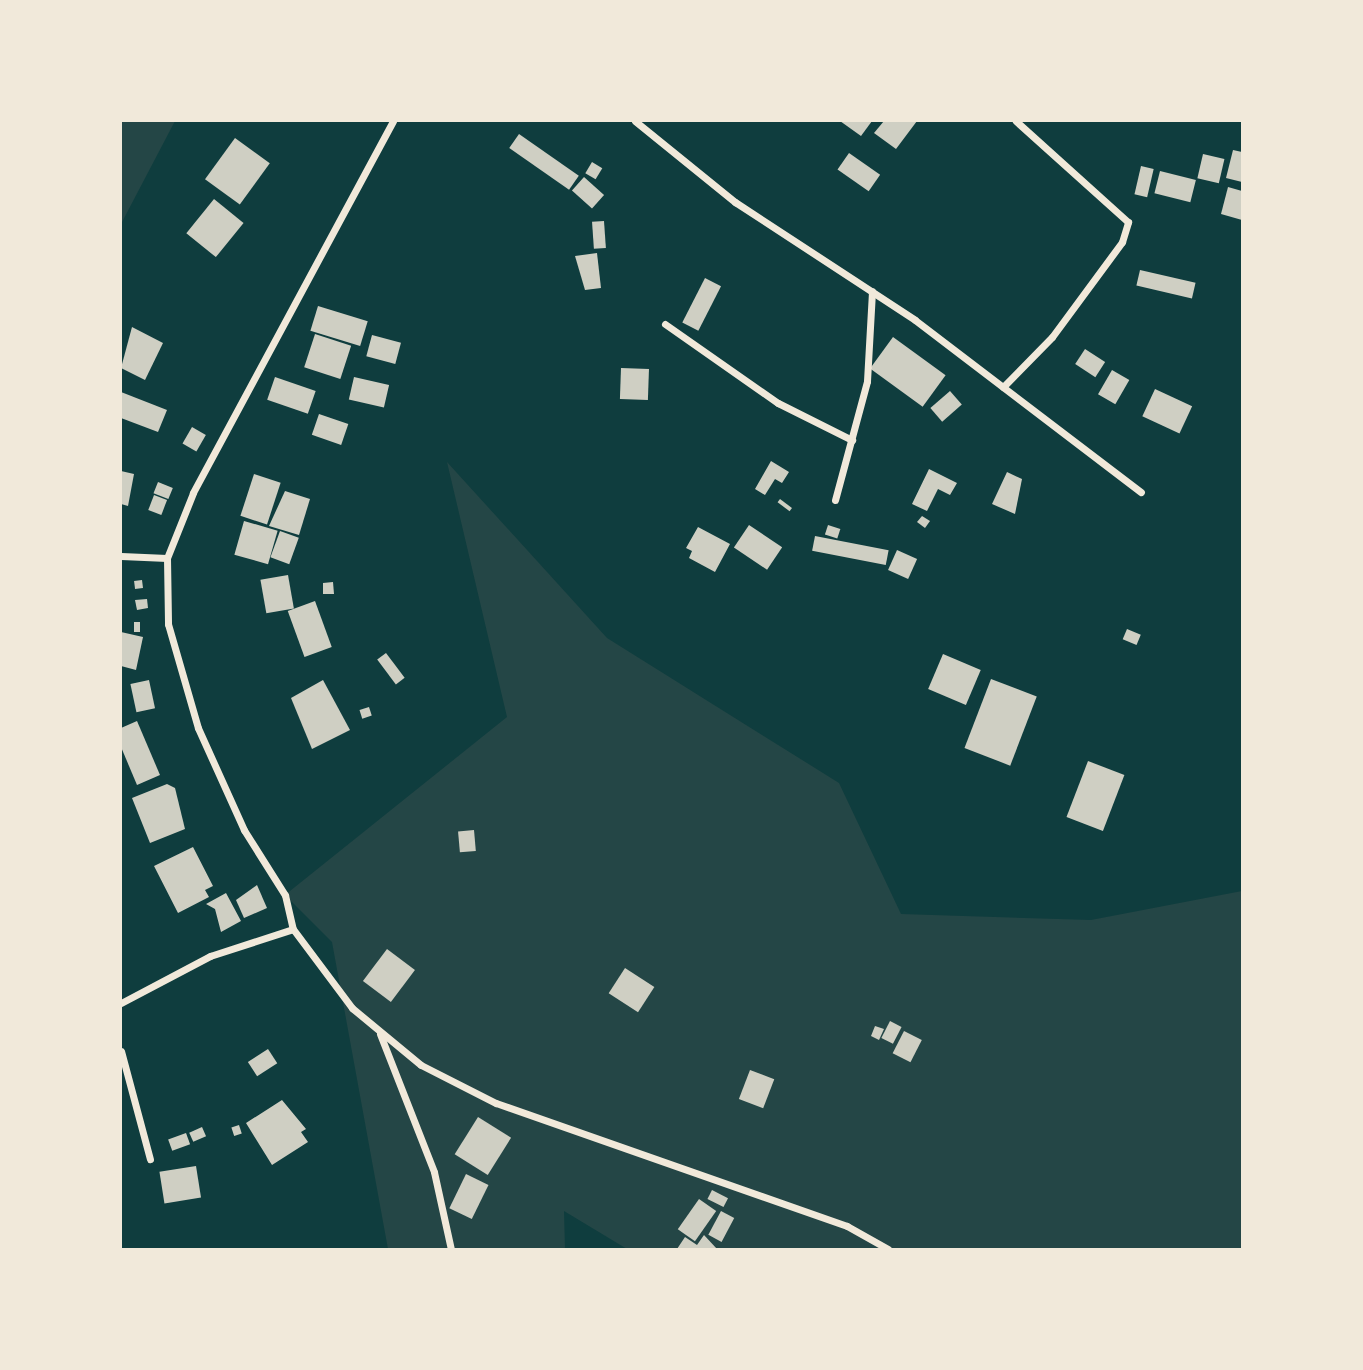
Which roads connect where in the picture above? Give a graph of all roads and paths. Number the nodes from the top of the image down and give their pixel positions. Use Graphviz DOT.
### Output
graph roads {
  1 [pos="393,121"];
  2 [pos="635,121"];
  3 [pos="1016,121"];
  4 [pos="872,291"];
  5 [pos="665,324"];
  6 [pos="1003,387"];
  7 [pos="852,440"];
  8 [pos="1141,492"];
  9 [pos="835,500"];
  10 [pos="121,556"];
  11 [pos="167,558"];
  12 [pos="293,929"];
  13 [pos="121,1003"];
  14 [pos="380,1033"];
  15 [pos="121,1051"];
  16 [pos="150,1159"];
  17 [pos="451,1249"];
  18 [pos="888,1249"];
  1 -- 11 [label="street"];
  2 -- 4 [label="street"];
  3 -- 6 [label="street"];
  4 -- 6 [label="street"];
  4 -- 7 [label="street"];
  5 -- 7 [label="street"];
  6 -- 8 [label="street"];
  7 -- 9 [label="street"];
  10 -- 11 [label="street"];
  11 -- 12 [label="street"];
  12 -- 13 [label="street"];
  12 -- 14 [label="street"];
  14 -- 17 [label="street"];
  14 -- 18 [label="street"];
  15 -- 16 [label="street"];
}
